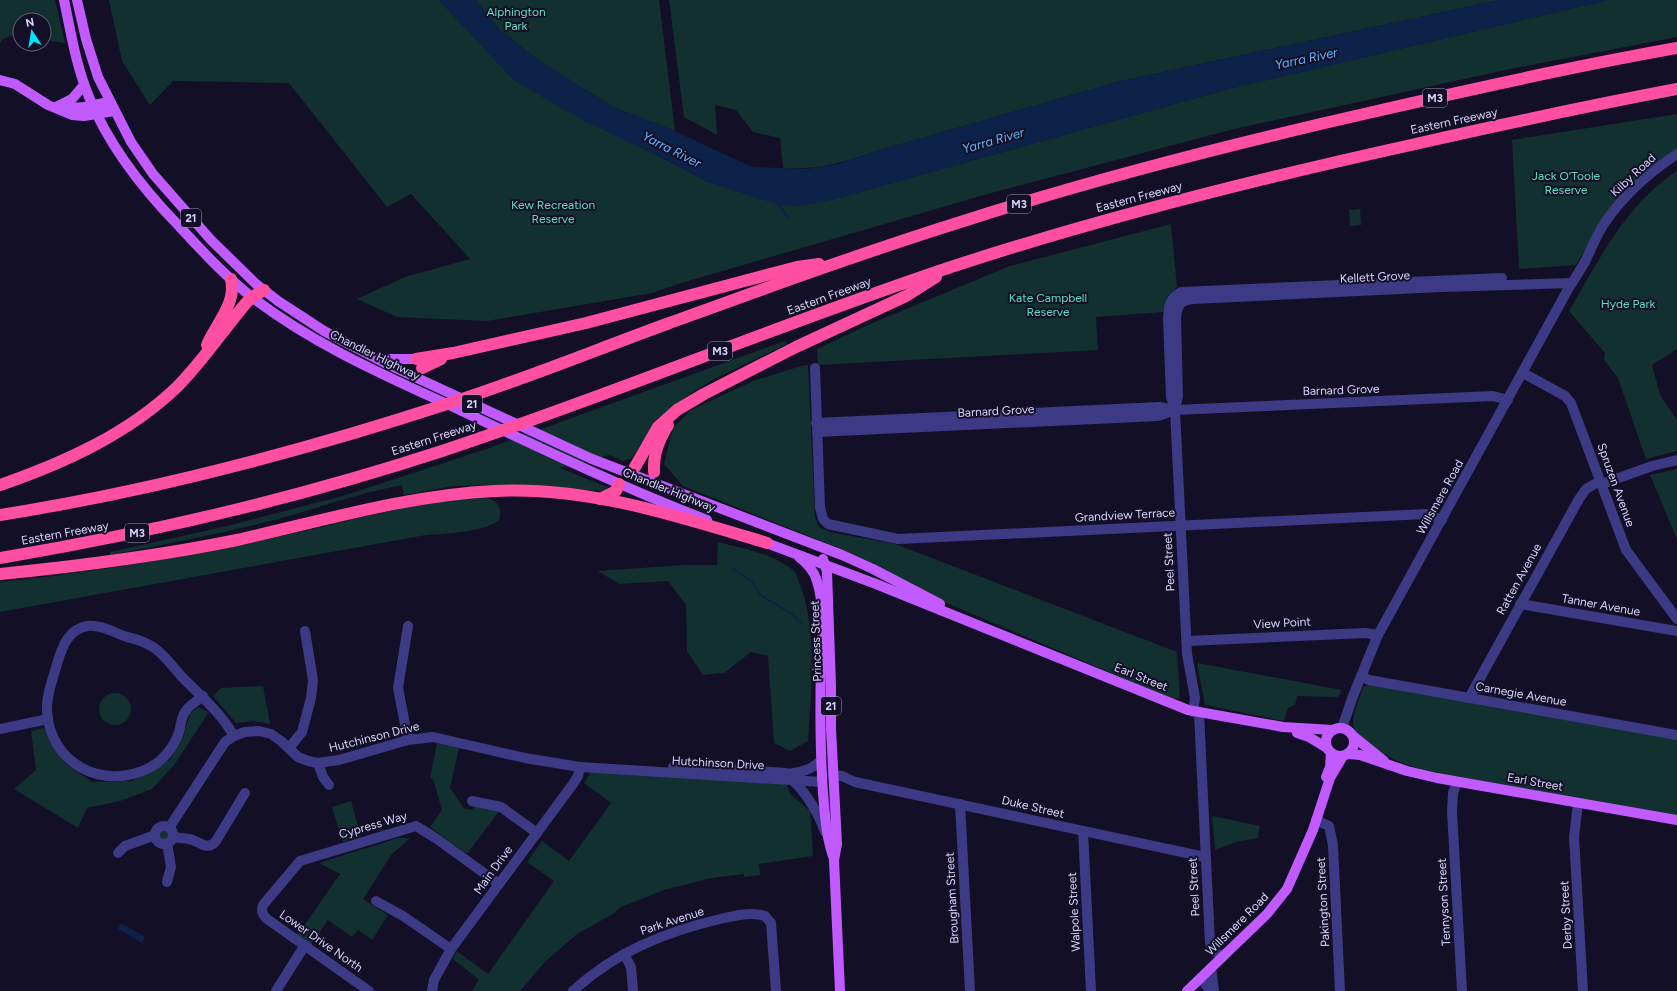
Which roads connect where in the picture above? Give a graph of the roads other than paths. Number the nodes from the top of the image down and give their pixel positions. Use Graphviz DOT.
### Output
graph roads {
  1 [pos="64,0"];
  2 [pos="77,0"];
  3 [pos="1677,48"];
  4 [pos="0,80"];
  5 [pos="84,84"];
  6 [pos="1677,89"];
  7 [pos="109,102"];
  8 [pos="56,108"];
  9 [pos="95,110"];
  10 [pos="114,111"];
  11 [pos="1677,154"];
  12 [pos="1677,161"];
  13 [pos="1586,260"];
  14 [pos="844,261"];
  15 [pos="954,266"];
  16 [pos="231,279"];
  17 [pos="1574,280"];
  18 [pos="264,290"];
  19 [pos="1190,291"];
  20 [pos="252,297"];
  21 [pos="1181,303"];
  22 [pos="201,359"];
  23 [pos="379,359"];
  24 [pos="815,368"];
  25 [pos="417,372"];
  26 [pos="1523,373"];
  27 [pos="431,396"];
  28 [pos="1508,400"];
  29 [pos="691,402"];
  30 [pos="1175,410"];
  31 [pos="817,428"];
  32 [pos="1677,460"];
  33 [pos="632,470"];
  34 [pos="654,472"];
  35 [pos="1601,483"];
  36 [pos="619,484"];
  37 [pos="658,484"];
  38 [pos="0,485"];
  39 [pos="600,499"];
  40 [pos="0,515"];
  41 [pos="1442,520"];
  42 [pos="1180,525"];
  43 [pos="767,543"];
  44 [pos="813,545"];
  45 [pos="794,553"];
  46 [pos="0,558"];
  47 [pos="825,565"];
  48 [pos="0,574"];
  49 [pos="1520,604"];
  50 [pos="1677,619"];
  51 [pos="408,626"];
  52 [pos="305,631"];
  53 [pos="995,631"];
  54 [pos="1677,631"];
  55 [pos="1378,634"];
  56 [pos="1187,641"];
  57 [pos="1361,676"];
  58 [pos="203,696"];
  59 [pos="1469,698"];
  60 [pos="1196,713"];
  61 [pos="48,719"];
  62 [pos="1283,727"];
  63 [pos="0,729"];
  64 [pos="1338,729"];
  65 [pos="1677,735"];
  66 [pos="234,736"];
  67 [pos="1353,736"];
  68 [pos="408,740"];
  69 [pos="289,748"];
  70 [pos="1329,750"];
  71 [pos="1346,755"];
  72 [pos="821,760"];
  73 [pos="318,763"];
  74 [pos="1389,764"];
  75 [pos="580,767"];
  76 [pos="791,777"];
  77 [pos="822,779"];
  78 [pos="833,779"];
  79 [pos="1453,781"];
  80 [pos="329,784"];
  81 [pos="245,793"];
  82 [pos="472,801"];
  83 [pos="1574,802"];
  84 [pos="960,804"];
  85 [pos="1316,820"];
  86 [pos="1677,820"];
  87 [pos="1083,832"];
  88 [pos="537,833"];
  89 [pos="155,835"];
  90 [pos="170,836"];
  91 [pos="828,841"];
  92 [pos="1305,848"];
  93 [pos="118,853"];
  94 [pos="1205,857"];
  95 [pos="834,860"];
  96 [pos="167,882"];
  97 [pos="499,884"];
  98 [pos="376,901"];
  99 [pos="262,910"];
  100 [pos="305,945"];
  101 [pos="451,949"];
  102 [pos="624,954"];
  103 [pos="1222,958"];
  104 [pos="1211,968"];
  105 [pos="1201,978"];
  106 [pos="276,991"];
  107 [pos="369,991"];
  108 [pos="432,991"];
  109 [pos="573,991"];
  110 [pos="633,991"];
  111 [pos="776,991"];
  112 [pos="840,991"];
  113 [pos="970,991"];
  114 [pos="1091,991"];
  115 [pos="1187,991"];
  116 [pos="1210,991"];
  117 [pos="1214,991"];
  118 [pos="1340,991"];
  119 [pos="1462,991"];
  120 [pos="1583,991"];
  1 -- 5 [label="main road, Chandler Highway / 21"];
  2 -- 7 [label="main road, Chandler Highway / 21"];
  3 -- 14 [label="highway, M3"];
  4 -- 8 [label="main road"];
  5 -- 8 [label="main road"];
  5 -- 9 [label="main road, Chandler Highway / 21"];
  6 -- 15 [label="highway, Eastern Freeway / M3"];
  7 -- 9 [label="main road"];
  7 -- 10 [label="main road, Chandler Highway / 21"];
  8 -- 9 [label="main road"];
  9 -- 10 [label="main road"];
  9 -- 16 [label="main road, Chandler Highway / 21"];
  10 -- 18 [label="main road, Chandler Highway / 21"];
  11 -- 13 [label="street, Kilby Road"];
  12 -- 13 [label="street, Kilby Road"];
  13 -- 17 [label="street, Kilby Road"];
  14 -- 25 [label="highway"];
  14 -- 40 [label="highway, M3"];
  15 -- 29 [label="highway"];
  15 -- 46 [label="highway, Eastern Freeway / M3"];
  16 -- 20 [label="main road, Chandler Highway / 21"];
  16 -- 22 [label="highway"];
  17 -- 19 [label="street, Kellett Grove"];
  17 -- 21 [label="street, Kellett Grove"];
  17 -- 26 [label="street, Willsmere Road"];
  18 -- 20 [label="highway"];
  18 -- 23 [label="main road, Chandler Highway / 21"];
  19 -- 30 [label="street, Peel Street"];
  20 -- 22 [label="highway"];
  20 -- 27 [label="main road, Chandler Highway / 21"];
  21 -- 30 [label="street, Peel Street"];
  22 -- 38 [label="highway"];
  23 -- 25 [label="main road"];
  23 -- 25 [label="main road, Chandler Highway / 21"];
  24 -- 31 [label="street"];
  25 -- 27 [label="main road"];
  25 -- 33 [label="main road, Chandler Highway / 21"];
  26 -- 28 [label="street, Willsmere Road"];
  26 -- 35 [label="street, Spruzen Avenue"];
  27 -- 36 [label="main road, Chandler Highway / 21"];
  28 -- 30 [label="street, Barnard Grove"];
  28 -- 41 [label="street, Willsmere Road"];
  29 -- 33 [label="highway"];
  29 -- 34 [label="highway"];
  30 -- 31 [label="street, Barnard Grove"];
  30 -- 42 [label="street, Peel Street"];
  31 -- 42 [label="street, Grandview Terrace"];
  32 -- 35 [label="street, Ratten Avenue"];
  33 -- 36 [label="main road"];
  33 -- 37 [label="main road, Chandler Highway / 21"];
  34 -- 37 [label="main road"];
  35 -- 49 [label="street, Ratten Avenue"];
  35 -- 50 [label="street, Spruzen Avenue"];
  36 -- 39 [label="highway"];
  36 -- 43 [label="main road, Chandler Highway / 21"];
  37 -- 44 [label="main road, Chandler Highway / 21"];
  39 -- 43 [label="highway"];
  39 -- 48 [label="highway"];
  41 -- 42 [label="street, Grandview Terrace"];
  41 -- 55 [label="street, Willsmere Road"];
  42 -- 56 [label="street, Peel Street"];
  43 -- 45 [label="main road, Chandler Highway / 21"];
  44 -- 47 [label="main road, Princess Street / 21"];
  44 -- 53 [label="main road, Earl Street"];
  45 -- 47 [label="main road, Chandler Highway"];
  45 -- 72 [label="main road, Princess Street / 21"];
  47 -- 53 [label="main road, Earl Street"];
  47 -- 78 [label="main road, Princess Street / 21"];
  49 -- 54 [label="street, Tanner Avenue"];
  49 -- 59 [label="street, Ratten Avenue"];
  51 -- 68 [label="street"];
  52 -- 69 [label="street"];
  53 -- 60 [label="main road, Earl Street"];
  55 -- 56 [label="street, View Point"];
  55 -- 57 [label="street, Willsmere Road"];
  56 -- 60 [label="street, Peel Street"];
  57 -- 59 [label="street, Carnegie Avenue"];
  57 -- 64 [label="street, Willsmere Road"];
  58 -- 61 [label="street"];
  58 -- 61 [label="street"];
  58 -- 66 [label="street"];
  59 -- 65 [label="street, Carnegie Avenue"];
  60 -- 62 [label="main road, Earl Street"];
  60 -- 94 [label="street, Peel Street"];
  61 -- 63 [label="street"];
  62 -- 64 [label="main road, Earl Street"];
  62 -- 70 [label="main road, Earl Street"];
  64 -- 67 [label="main road"];
  64 -- 70 [label="main road"];
  66 -- 69 [label="street, Hutchinson Drive"];
  66 -- 90 [label="street, Hutchinson Drive"];
  67 -- 71 [label="main road"];
  67 -- 74 [label="main road, Earl Street"];
  68 -- 73 [label="street, Hutchinson Drive"];
  68 -- 75 [label="street, Hutchinson Drive"];
  69 -- 73 [label="street, Hutchinson Drive"];
  70 -- 71 [label="main road"];
  70 -- 92 [label="main road, Willsmere Road"];
  71 -- 74 [label="main road, Earl Street"];
  71 -- 85 [label="main road, Willsmere Road"];
  72 -- 76 [label="street, Hutchinson Drive"];
  72 -- 77 [label="main road, Princess Street / 21"];
  73 -- 80 [label="street"];
  74 -- 79 [label="main road, Earl Street"];
  75 -- 76 [label="street, Hutchinson Drive"];
  75 -- 88 [label="street, Main Drive"];
  76 -- 77 [label="street, Hutchinson Drive"];
  76 -- 91 [label="street"];
  77 -- 78 [label="main road"];
  77 -- 91 [label="main road, Princess Street / 21"];
  78 -- 84 [label="street, Duke Street"];
  78 -- 95 [label="main road, Princess Street / 21"];
  79 -- 83 [label="main road, Earl Street"];
  79 -- 119 [label="street, Tennyson Street"];
  81 -- 90 [label="street"];
  82 -- 88 [label="street"];
  83 -- 86 [label="main road, Earl Street"];
  83 -- 120 [label="street, Derby Street"];
  84 -- 87 [label="street, Duke Street"];
  84 -- 113 [label="street, Brougham Street"];
  85 -- 92 [label="main road, Willsmere Road"];
  85 -- 118 [label="street, Pakington Street"];
  87 -- 94 [label="street, Duke Street"];
  87 -- 114 [label="street, Walpole Street"];
  88 -- 97 [label="street, Main Drive"];
  89 -- 90 [label="street"];
  89 -- 90 [label="street"];
  89 -- 93 [label="street"];
  90 -- 96 [label="street"];
  91 -- 95 [label="main road, Princess Street / 21"];
  92 -- 103 [label="main road, Willsmere Road"];
  94 -- 103 [label="street, Peel Street"];
  95 -- 112 [label="main road, Princess Street / 21"];
  97 -- 99 [label="street, Cypress Way"];
  97 -- 101 [label="street, Main Drive"];
  98 -- 101 [label="street"];
  99 -- 100 [label="street, Lower Drive North"];
  100 -- 106 [label="street"];
  100 -- 107 [label="street, Lower Drive North"];
  101 -- 108 [label="street, Main Drive"];
  102 -- 109 [label="street, Park Avenue"];
  102 -- 110 [label="street"];
  102 -- 111 [label="street, Park Avenue"];
  103 -- 104 [label="main road, Willsmere Road"];
  104 -- 105 [label="main road, Willsmere Road"];
  104 -- 117 [label="street"];
  105 -- 115 [label="main road, Willsmere Road"];
  105 -- 116 [label="street"];
}
